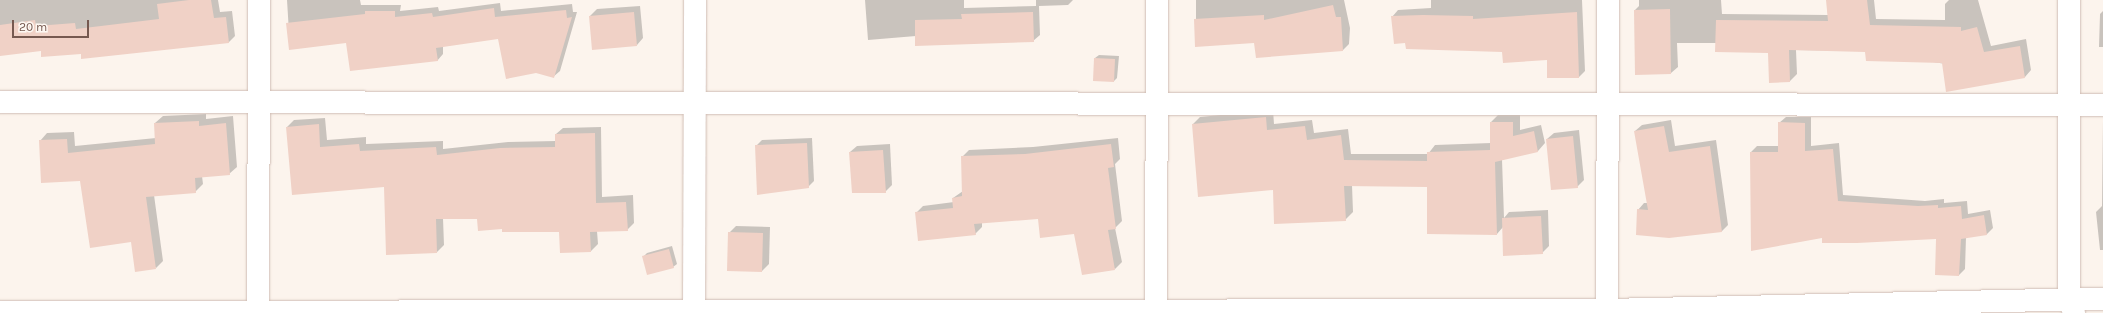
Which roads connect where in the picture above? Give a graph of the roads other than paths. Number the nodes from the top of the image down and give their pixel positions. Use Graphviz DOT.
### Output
graph roads {
  1 [pos="259,0"];
  2 [pos="695,0"];
  3 [pos="1157,0"];
  4 [pos="1608,0"];
  5 [pos="2069,0"];
  6 [pos="0,102"];
  7 [pos="259,102"];
  8 [pos="694,104"];
  9 [pos="1157,104"];
  10 [pos="1608,105"];
  11 [pos="2069,105"];
  12 [pos="2103,106"];
  13 [pos="2103,299"];
  14 [pos="2071,306"];
  15 [pos="1607,310"];
  16 [pos="694,311"];
  17 [pos="1156,311"];
  18 [pos="0,312"];
  19 [pos="258,312"];
  1 -- 7 [label="street"];
  2 -- 8 [label="street"];
  3 -- 9 [label="street"];
  4 -- 10 [label="street"];
  5 -- 11 [label="street"];
  6 -- 7 [label="street"];
  7 -- 8 [label="street"];
  7 -- 19 [label="street"];
  8 -- 9 [label="street"];
  8 -- 16 [label="street"];
  9 -- 10 [label="street"];
  9 -- 17 [label="street"];
  10 -- 11 [label="street"];
  10 -- 15 [label="street"];
  11 -- 12 [label="street"];
  11 -- 14 [label="street"];
  13 -- 14 [label="street"];
  14 -- 15 [label="street"];
  15 -- 17 [label="street"];
  16 -- 17 [label="street"];
  16 -- 19 [label="street"];
  18 -- 19 [label="street"];
}
